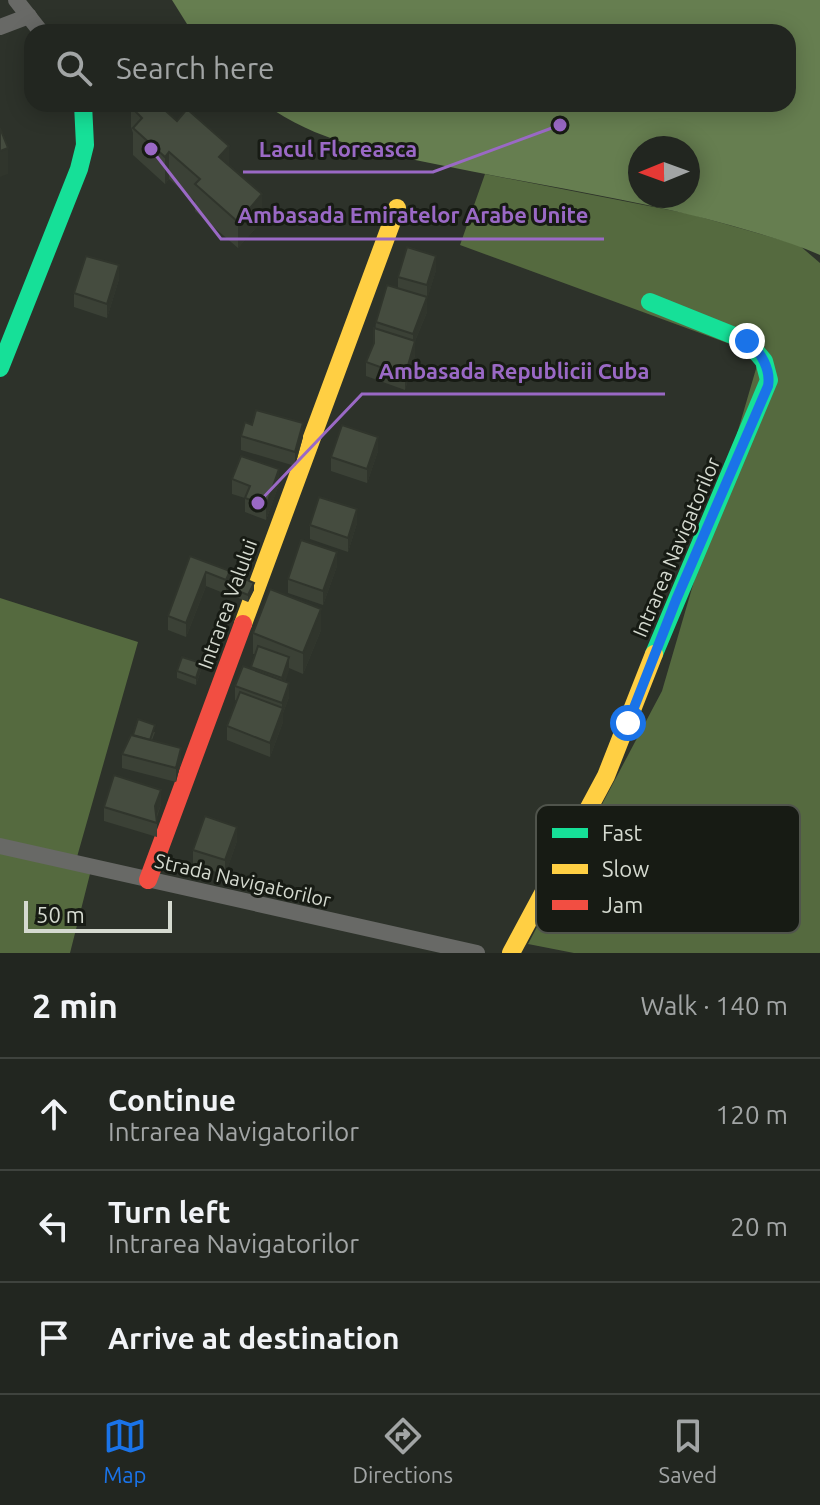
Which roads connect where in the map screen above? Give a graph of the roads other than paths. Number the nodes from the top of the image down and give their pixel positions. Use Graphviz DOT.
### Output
graph roads {
  1 [pos="16,0"];
  2 [pos="29,16"];
  3 [pos="35,24"];
  4 [pos="0,27"];
  5 [pos="83,112"];
  6 [pos="397,208"];
  7 [pos="650,302"];
  8 [pos="0,368"];
  9 [pos="590,805"];
  10 [pos="0,846"];
  11 [pos="148,880"];
  12 [pos="536,906"];
  13 [pos="477,953"];
  14 [pos="511,953"];
  1 -- 2 [label="street"];
  2 -- 3 [label="street"];
  2 -- 4 [label="street"];
  5 -- 8 [label="street"];
  6 -- 11 [label="street, Intrarea Valului"];
  7 -- 9 [label="street, Intrarea Navigatorilor"];
  10 -- 11 [label="street, Strada Navigatorilor"];
  11 -- 13 [label="street, Strada Navigatorilor"];
  12 -- 14 [label="street, Intrarea Navigatorilor"];
}
